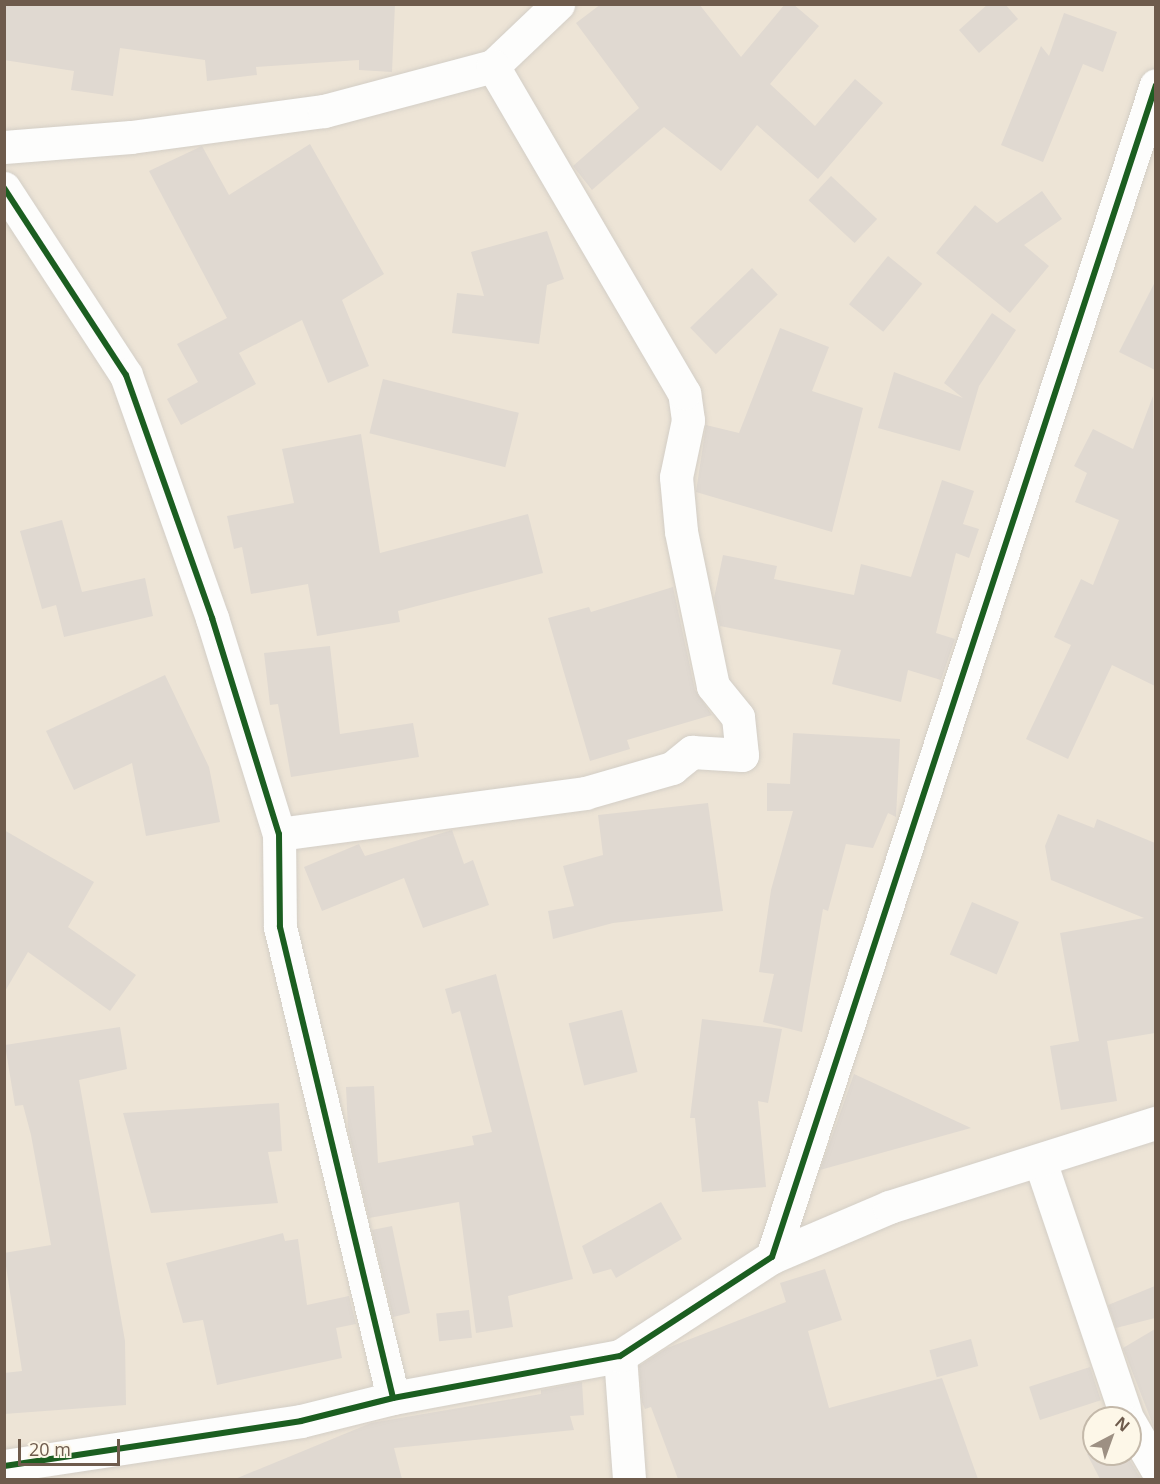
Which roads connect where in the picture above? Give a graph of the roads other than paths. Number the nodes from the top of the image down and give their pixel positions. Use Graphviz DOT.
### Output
graph roads {
  1 [pos="558,4"];
  2 [pos="493,66"];
  3 [pos="1155,85"];
  4 [pos="4,147"];
  5 [pos="4,188"];
  6 [pos="279,834"];
  7 [pos="1155,1124"];
  8 [pos="1040,1161"];
  9 [pos="772,1257"];
  10 [pos="620,1356"];
  11 [pos="393,1398"];
  12 [pos="1123,1406"];
  13 [pos="1142,1445"];
  14 [pos="4,1466"];
  15 [pos="1155,1468"];
  16 [pos="629,1479"];
  1 -- 2 [label="street"];
  2 -- 4 [label="street"];
  2 -- 6 [label="street"];
  3 -- 9 [label="street"];
  5 -- 6 [label="street"];
  6 -- 11 [label="street"];
  7 -- 8 [label="street"];
  8 -- 9 [label="street"];
  8 -- 12 [label="street"];
  9 -- 10 [label="street"];
  10 -- 11 [label="street"];
  10 -- 16 [label="street"];
  11 -- 14 [label="street"];
  13 -- 15 [label="street"];
}
